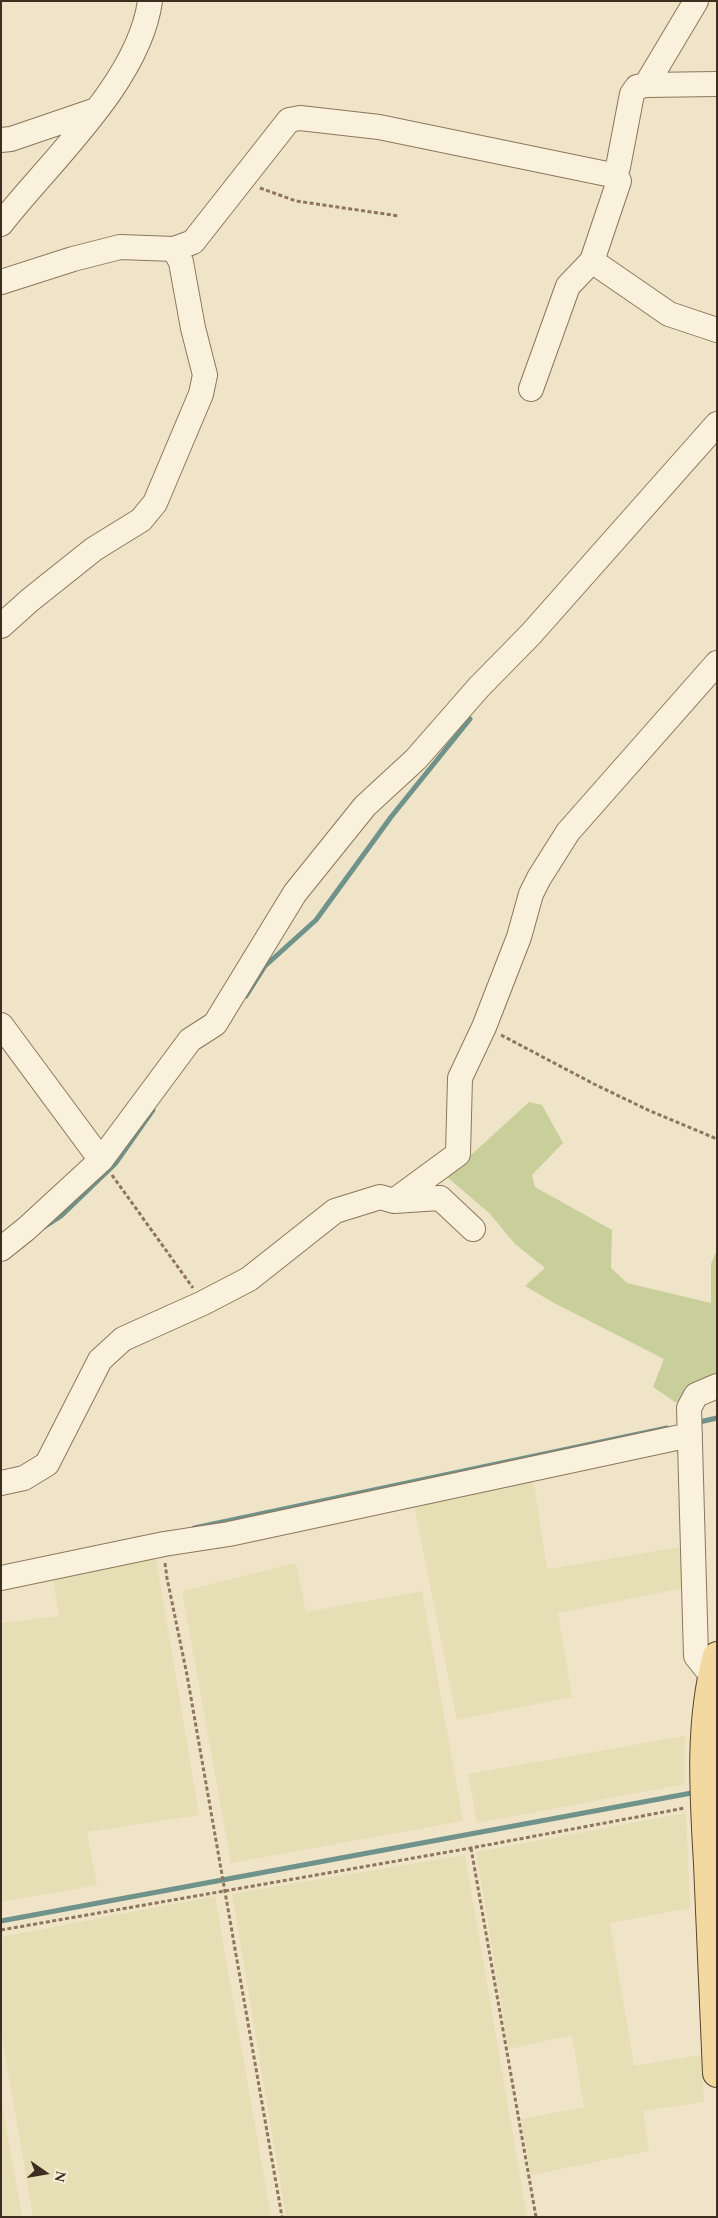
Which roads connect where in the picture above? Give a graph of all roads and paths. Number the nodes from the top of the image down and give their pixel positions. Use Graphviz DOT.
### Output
graph roads {
  1 [pos="150,1"];
  2 [pos="696,1"];
  3 [pos="717,84"];
  4 [pos="646,85"];
  5 [pos="96,110"];
  6 [pos="1,140"];
  7 [pos="612,172"];
  8 [pos="241,181"];
  9 [pos="398,216"];
  10 [pos="1,224"];
  11 [pos="174,249"];
  12 [pos="592,261"];
  13 [pos="1,282"];
  14 [pos="717,330"];
  15 [pos="532,389"];
  16 [pos="717,424"];
  17 [pos="1,626"];
  18 [pos="717,663"];
  19 [pos="1,1025"];
  20 [pos="484,1027"];
  21 [pos="717,1139"];
  22 [pos="101,1160"];
  23 [pos="394,1201"];
  24 [pos="473,1229"];
  25 [pos="1,1249"];
  26 [pos="203,1303"];
  27 [pos="717,1386"];
  28 [pos="690,1435"];
  29 [pos="1,1483"];
  30 [pos="164,1544"];
  31 [pos="1,1578"];
  32 [pos="714,1666"];
  33 [pos="705,1804"];
  34 [pos="471,1848"];
  35 [pos="224,1892"];
  36 [pos="1,1930"];
  37 [pos="717,2072"];
  38 [pos="282,2217"];
  39 [pos="536,2217"];
  1 -- 5 [label="street"];
  2 -- 4 [label="street"];
  3 -- 4 [label="street"];
  4 -- 7 [label="street"];
  5 -- 6 [label="street"];
  5 -- 10 [label="street"];
  7 -- 8 [label="street"];
  7 -- 12 [label="street"];
  8 -- 9 [label="path"];
  8 -- 11 [label="street"];
  11 -- 13 [label="street"];
  11 -- 17 [label="street"];
  12 -- 14 [label="street"];
  12 -- 15 [label="street"];
  16 -- 22 [label="street"];
  18 -- 20 [label="street"];
  19 -- 22 [label="street"];
  20 -- 21 [label="path"];
  20 -- 23 [label="street"];
  22 -- 25 [label="street"];
  22 -- 26 [label="path"];
  23 -- 24 [label="street"];
  23 -- 26 [label="street"];
  26 -- 29 [label="street"];
  27 -- 28 [label="street"];
  28 -- 30 [label="street"];
  28 -- 32 [label="street"];
  30 -- 31 [label="street"];
  30 -- 35 [label="path"];
  32 -- 33 [label="main road"];
  33 -- 34 [label="path"];
  33 -- 37 [label="main road"];
  34 -- 35 [label="path"];
  34 -- 39 [label="path"];
  35 -- 36 [label="path"];
  35 -- 38 [label="path"];
}
